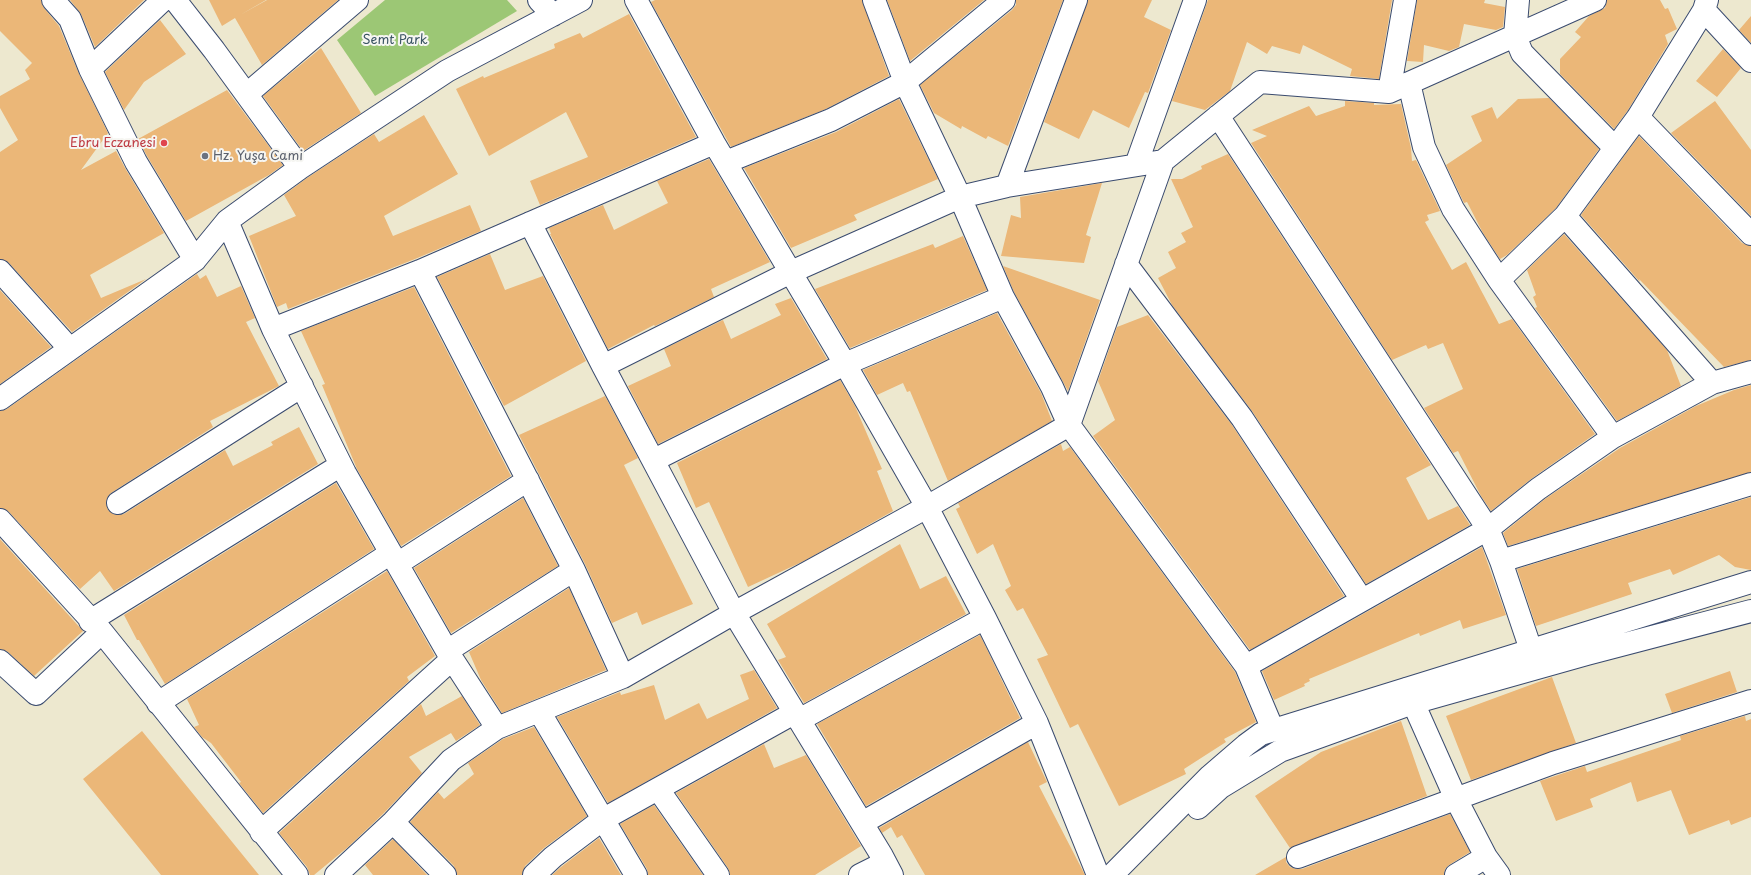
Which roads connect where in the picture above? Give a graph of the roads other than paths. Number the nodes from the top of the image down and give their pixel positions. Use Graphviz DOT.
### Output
graph roads {
  1 [pos="53,0"];
  2 [pos="163,0"];
  3 [pos="175,0"];
  4 [pos="357,0"];
  5 [pos="581,0"];
  6 [pos="636,0"];
  7 [pos="874,0"];
  8 [pos="1004,0"];
  9 [pos="1076,0"];
  10 [pos="1195,0"];
  11 [pos="1404,0"];
  12 [pos="1518,0"];
  13 [pos="1596,0"];
  14 [pos="1706,5"];
  15 [pos="546,7"];
  16 [pos="1515,36"];
  17 [pos="1751,61"];
  18 [pos="90,69"];
  19 [pos="905,82"];
  20 [pos="1409,83"];
  21 [pos="1389,92"];
  22 [pos="247,94"];
  23 [pos="1218,116"];
  24 [pos="1638,117"];
  25 [pos="714,143"];
  26 [pos="1615,148"];
  27 [pos="1162,160"];
  28 [pos="726,162"];
  29 [pos="1136,165"];
  30 [pos="300,168"];
  31 [pos="1007,186"];
  32 [pos="960,197"];
  33 [pos="1565,216"];
  34 [pos="227,221"];
  35 [pos="530,223"];
  36 [pos="1751,234"];
  37 [pos="195,260"];
  38 [pos="1126,264"];
  39 [pos="0,271"];
  40 [pos="420,271"];
  41 [pos="791,272"];
  42 [pos="1499,280"];
  43 [pos="1003,297"];
  44 [pos="273,329"];
  45 [pos="70,349"];
  46 [pos="845,364"];
  47 [pos="603,366"];
  48 [pos="1751,372"];
  49 [pos="1712,383"];
  50 [pos="302,386"];
  51 [pos="0,399"];
  52 [pos="1069,425"];
  53 [pos="1613,438"];
  54 [pos="654,460"];
  55 [pos="341,465"];
  56 [pos="528,480"];
  57 [pos="1751,484"];
  58 [pos="118,503"];
  59 [pos="927,507"];
  60 [pos="0,520"];
  61 [pos="1488,529"];
  62 [pos="394,559"];
  63 [pos="1501,561"];
  64 [pos="574,570"];
  65 [pos="1751,582"];
  66 [pos="1362,600"];
  67 [pos="1751,611"];
  68 [pos="734,613"];
  69 [pos="985,618"];
  70 [pos="96,626"];
  71 [pos="1530,650"];
  72 [pos="449,655"];
  73 [pos="0,661"];
  74 [pos="1246,666"];
  75 [pos="623,677"];
  76 [pos="1410,696"];
  77 [pos="1751,701"];
  78 [pos="158,703"];
  79 [pos="539,711"];
  80 [pos="797,717"];
  81 [pos="1037,723"];
  82 [pos="497,728"];
  83 [pos="1273,730"];
  84 [pos="658,789"];
  85 [pos="1456,799"];
  86 [pos="602,820"];
  87 [pos="393,822"];
  88 [pos="862,823"];
  89 [pos="261,832"];
  90 [pos="1298,857"];
  91 [pos="1486,857"];
  92 [pos="888,869"];
  93 [pos="297,875"];
  94 [pos="336,875"];
  95 [pos="445,875"];
  96 [pos="534,875"];
  97 [pos="636,875"];
  98 [pos="718,875"];
  99 [pos="860,875"];
  100 [pos="1098,875"];
  101 [pos="1113,875"];
  102 [pos="1456,875"];
  103 [pos="1499,875"];
  1 -- 18 [label="street"];
  2 -- 18 [label="street"];
  3 -- 22 [label="street"];
  4 -- 22 [label="street"];
  5 -- 15 [label="street"];
  6 -- 25 [label="street"];
  7 -- 19 [label="street"];
  8 -- 19 [label="street"];
  9 -- 31 [label="street"];
  10 -- 29 [label="street"];
  11 -- 21 [label="street"];
  12 -- 16 [label="street"];
  13 -- 16 [label="street"];
  14 -- 17 [label="street"];
  14 -- 24 [label="street"];
  15 -- 30 [label="street"];
  16 -- 20 [label="street"];
  16 -- 26 [label="street"];
  18 -- 37 [label="street"];
  19 -- 28 [label="street"];
  19 -- 32 [label="street"];
  20 -- 21 [label="street"];
  20 -- 42 [label="street"];
  21 -- 23 [label="street"];
  22 -- 30 [label="street"];
  23 -- 27 [label="street"];
  23 -- 61 [label="street"];
  24 -- 26 [label="street"];
  24 -- 36 [label="street"];
  25 -- 28 [label="street"];
  25 -- 35 [label="street"];
  26 -- 33 [label="street"];
  27 -- 29 [label="street"];
  27 -- 38 [label="street"];
  28 -- 41 [label="street"];
  29 -- 31 [label="street"];
  30 -- 34 [label="street"];
  31 -- 32 [label="street"];
  32 -- 41 [label="street"];
  32 -- 43 [label="street"];
  33 -- 42 [label="street"];
  33 -- 49 [label="street"];
  34 -- 37 [label="street"];
  34 -- 44 [label="street"];
  35 -- 40 [label="street"];
  35 -- 47 [label="street"];
  37 -- 45 [label="street"];
  38 -- 52 [label="street"];
  38 -- 66 [label="street"];
  39 -- 45 [label="street"];
  40 -- 44 [label="street"];
  40 -- 56 [label="street"];
  41 -- 46 [label="street"];
  41 -- 47 [label="street"];
  42 -- 53 [label="street"];
  43 -- 46 [label="street"];
  43 -- 52 [label="street"];
  44 -- 50 [label="street"];
  45 -- 51 [label="street"];
  46 -- 54 [label="street"];
  46 -- 59 [label="street"];
  47 -- 54 [label="street"];
  48 -- 49 [label="street"];
  49 -- 53 [label="street"];
  50 -- 55 [label="street"];
  50 -- 58 [label="street"];
  52 -- 59 [label="street"];
  52 -- 74 [label="street"];
  53 -- 61 [label="street"];
  54 -- 68 [label="street"];
  55 -- 62 [label="street"];
  55 -- 70 [label="street"];
  56 -- 62 [label="street"];
  56 -- 64 [label="street"];
  57 -- 63 [label="street"];
  59 -- 68 [label="street"];
  59 -- 69 [label="street"];
  60 -- 70 [label="street"];
  61 -- 63 [label="street"];
  61 -- 66 [label="street"];
  62 -- 72 [label="street"];
  62 -- 78 [label="street"];
  63 -- 71 [label="street"];
  64 -- 72 [label="street"];
  64 -- 75 [label="street"];
  65 -- 71 [label="street"];
  66 -- 74 [label="street"];
  67 -- 76 [label="street"];
  68 -- 75 [label="street"];
  68 -- 80 [label="street"];
  69 -- 80 [label="street"];
  69 -- 81 [label="street"];
  70 -- 73 [label="street"];
  70 -- 78 [label="street"];
  71 -- 76 [label="street"];
  72 -- 82 [label="street"];
  72 -- 89 [label="street"];
  74 -- 83 [label="street"];
  75 -- 79 [label="street"];
  76 -- 83 [label="street"];
  76 -- 85 [label="street"];
  76 -- 101 [label="street"];
  77 -- 85 [label="street"];
  78 -- 89 [label="street"];
  79 -- 82 [label="street"];
  79 -- 86 [label="street"];
  80 -- 84 [label="street"];
  80 -- 88 [label="street"];
  81 -- 88 [label="street"];
  81 -- 100 [label="street"];
  82 -- 87 [label="street"];
  83 -- 101 [label="street"];
  84 -- 86 [label="street"];
  84 -- 98 [label="street"];
  85 -- 90 [label="street"];
  85 -- 91 [label="street"];
  86 -- 96 [label="street"];
  86 -- 97 [label="street"];
  87 -- 94 [label="street"];
  87 -- 95 [label="street"];
  88 -- 92 [label="street"];
  89 -- 93 [label="street"];
  91 -- 102 [label="street"];
  91 -- 103 [label="street"];
  92 -- 99 [label="street"];
}
